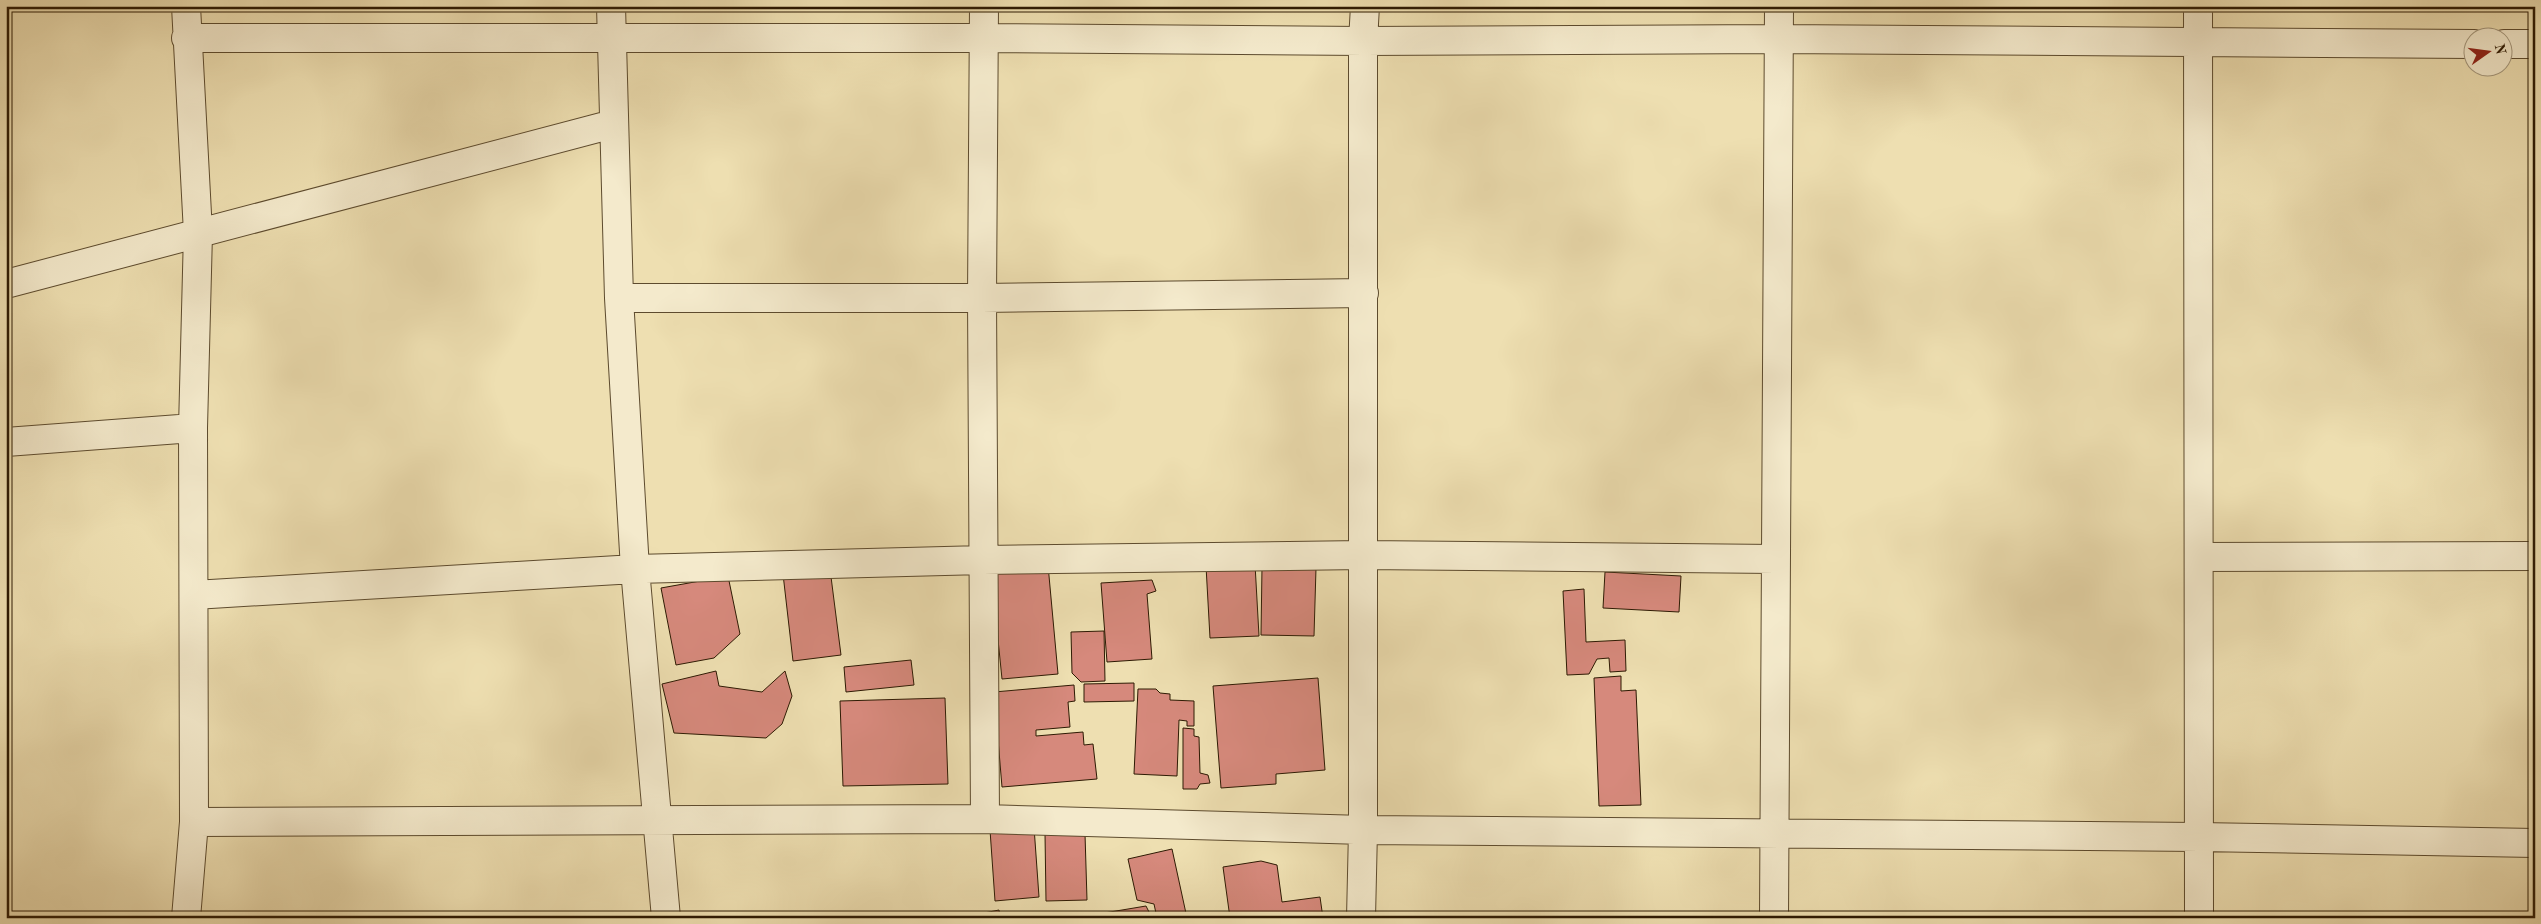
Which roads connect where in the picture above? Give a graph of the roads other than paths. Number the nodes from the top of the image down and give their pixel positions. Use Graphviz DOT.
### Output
graph roads {
  1 [pos="186,6"];
  2 [pos="611,6"];
  3 [pos="984,6"];
  4 [pos="1365,6"];
  5 [pos="1779,6"];
  6 [pos="2198,6"];
  7 [pos="611,37"];
  8 [pos="186,38"];
  9 [pos="983,38"];
  10 [pos="1778,39"];
  11 [pos="1363,41"];
  12 [pos="2198,42"];
  13 [pos="2464,44"];
  14 [pos="2514,44"];
  15 [pos="2535,44"];
  16 [pos="613,124"];
  17 [pos="198,233"];
  18 [pos="6,284"];
  19 [pos="1364,293"];
  20 [pos="619,298"];
  21 [pos="982,298"];
  22 [pos="193,428"];
  23 [pos="6,442"];
  24 [pos="1363,555"];
  25 [pos="2535,556"];
  26 [pos="2199,557"];
  27 [pos="1775,559"];
  28 [pos="983,560"];
  29 [pos="635,568"];
  30 [pos="194,595"];
  31 [pos="985,819"];
  32 [pos="194,822"];
  33 [pos="658,822"];
  34 [pos="1363,830"];
  35 [pos="1773,834"];
  36 [pos="2199,837"];
  37 [pos="2535,843"];
  38 [pos="186,918"];
  39 [pos="666,918"];
  40 [pos="1361,918"];
  41 [pos="1774,918"];
  42 [pos="2199,918"];
  1 -- 8 [label="street"];
  2 -- 7 [label="street"];
  3 -- 9 [label="street"];
  4 -- 11 [label="street"];
  5 -- 10 [label="street"];
  6 -- 12 [label="street"];
  7 -- 8 [label="street"];
  7 -- 9 [label="street"];
  7 -- 16 [label="street"];
  8 -- 17 [label="street"];
  9 -- 11 [label="street"];
  9 -- 21 [label="street"];
  10 -- 11 [label="street"];
  10 -- 12 [label="street"];
  10 -- 27 [label="street"];
  11 -- 19 [label="street"];
  12 -- 13 [label="street"];
  12 -- 26 [label="street"];
  14 -- 15 [label="street"];
  16 -- 17 [label="street"];
  16 -- 20 [label="street"];
  17 -- 18 [label="street"];
  17 -- 22 [label="street"];
  19 -- 21 [label="street"];
  19 -- 24 [label="street"];
  20 -- 21 [label="street"];
  20 -- 29 [label="street"];
  21 -- 28 [label="street"];
  22 -- 23 [label="street"];
  22 -- 30 [label="street"];
  24 -- 27 [label="street"];
  24 -- 28 [label="street"];
  24 -- 34 [label="street"];
  25 -- 26 [label="street"];
  26 -- 36 [label="street"];
  27 -- 35 [label="street"];
  28 -- 29 [label="street"];
  28 -- 31 [label="street"];
  29 -- 30 [label="street"];
  29 -- 33 [label="street"];
  30 -- 32 [label="street"];
  31 -- 33 [label="street"];
  31 -- 34 [label="street"];
  32 -- 33 [label="street"];
  32 -- 38 [label="street"];
  33 -- 39 [label="street"];
  34 -- 35 [label="street"];
  34 -- 40 [label="street"];
  35 -- 36 [label="street"];
  35 -- 41 [label="street"];
  36 -- 37 [label="street"];
  36 -- 42 [label="street"];
}
